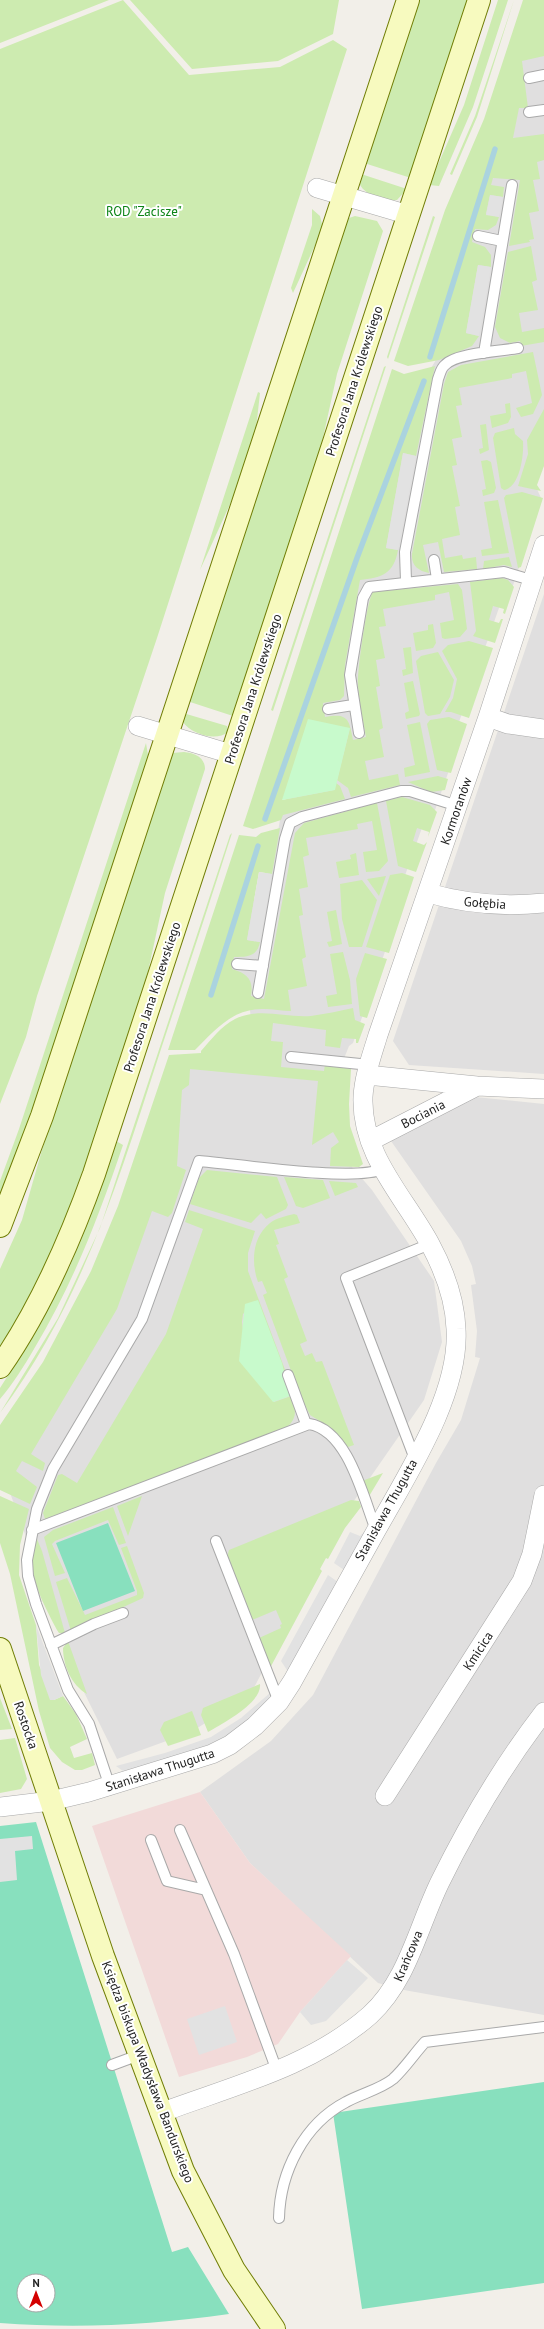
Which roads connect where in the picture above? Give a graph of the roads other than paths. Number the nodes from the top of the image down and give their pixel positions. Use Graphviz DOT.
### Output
graph roads {
  1 [pos="408,0"];
  2 [pos="479,0"];
  3 [pos="544,75"];
  4 [pos="529,78"];
  5 [pos="544,110"];
  6 [pos="529,112"];
  7 [pos="512,185"];
  8 [pos="317,188"];
  9 [pos="344,196"];
  10 [pos="409,215"];
  11 [pos="478,236"];
  12 [pos="502,241"];
  13 [pos="518,348"];
  14 [pos="484,353"];
  15 [pos="544,545"];
  16 [pos="434,560"];
  17 [pos="437,579"];
  18 [pos="531,580"];
  19 [pos="406,581"];
  20 [pos="353,705"];
  21 [pos="328,709"];
  22 [pos="488,717"];
  23 [pos="138,726"];
  24 [pos="544,729"];
  25 [pos="167,734"];
  26 [pos="358,734"];
  27 [pos="231,754"];
  28 [pos="458,806"];
  29 [pos="428,893"];
  30 [pos="544,903"];
  31 [pos="237,964"];
  32 [pos="263,966"];
  33 [pos="258,993"];
  34 [pos="291,1057"];
  35 [pos="368,1070"];
  36 [pos="477,1086"];
  37 [pos="544,1089"];
  38 [pos="370,1141"];
  39 [pos="382,1169"];
  40 [pos="0,1226"];
  41 [pos="430,1244"];
  42 [pos="0,1367"];
  43 [pos="288,1375"];
  44 [pos="306,1424"];
  45 [pos="415,1459"];
  46 [pos="544,1495"];
  47 [pos="541,1522"];
  48 [pos="32,1530"];
  49 [pos="376,1530"];
  50 [pos="216,1541"];
  51 [pos="123,1613"];
  52 [pos="51,1645"];
  53 [pos="0,1649"];
  54 [pos="279,1702"];
  55 [pos="544,1712"];
  56 [pos="110,1787"];
  57 [pos="385,1796"];
  58 [pos="51,1801"];
  59 [pos="0,1807"];
  60 [pos="180,1830"];
  61 [pos="150,1840"];
  62 [pos="206,1890"];
  63 [pos="544,2027"];
  64 [pos="139,2055"];
  65 [pos="112,2065"];
  66 [pos="277,2071"];
  67 [pos="160,2113"];
  68 [pos="279,2218"];
  69 [pos="274,2329"];
  1 -- 9 [label="street"];
  2 -- 10 [label="street, Profesora Jana Królewskiego"];
  3 -- 4 [label="lane"];
  5 -- 6 [label="lane"];
  7 -- 12 [label="lane"];
  8 -- 9 [label="street"];
  9 -- 10 [label="street"];
  9 -- 25 [label="street"];
  10 -- 27 [label="street, Profesora Jana Królewskiego"];
  11 -- 12 [label="lane"];
  12 -- 14 [label="lane"];
  13 -- 14 [label="lane"];
  14 -- 19 [label="lane"];
  15 -- 18 [label="street, Kormoranów"];
  16 -- 17 [label="lane"];
  17 -- 18 [label="lane"];
  17 -- 19 [label="lane"];
  18 -- 22 [label="street, Kormoranów"];
  19 -- 20 [label="lane"];
  20 -- 21 [label="lane"];
  20 -- 26 [label="lane"];
  22 -- 24 [label="street"];
  22 -- 28 [label="street, Kormoranów"];
  23 -- 25 [label="street"];
  25 -- 27 [label="street"];
  25 -- 40 [label="street"];
  27 -- 42 [label="street, Profesora Jana Królewskiego"];
  28 -- 29 [label="street, Kormoranów"];
  28 -- 32 [label="lane"];
  29 -- 30 [label="street, Gołębia"];
  29 -- 35 [label="street, Kormoranów"];
  31 -- 32 [label="lane"];
  32 -- 33 [label="lane"];
  34 -- 35 [label="lane"];
  35 -- 36 [label="street, Bociania"];
  35 -- 38 [label="street, Stanisława Thugutta"];
  36 -- 37 [label="street, Bociania"];
  36 -- 38 [label="street, Bociania"];
  38 -- 39 [label="street, Stanisława Thugutta"];
  39 -- 41 [label="street, Stanisława Thugutta"];
  39 -- 48 [label="lane"];
  41 -- 45 [label="street, Stanisława Thugutta"];
  41 -- 45 [label="lane"];
  43 -- 44 [label="lane"];
  44 -- 48 [label="lane"];
  44 -- 49 [label="lane"];
  45 -- 49 [label="street, Stanisława Thugutta"];
  46 -- 47 [label="street, Kmicica"];
  47 -- 57 [label="street, Kmicica"];
  48 -- 52 [label="lane"];
  49 -- 54 [label="street, Stanisława Thugutta"];
  50 -- 54 [label="lane"];
  51 -- 52 [label="lane"];
  52 -- 56 [label="lane"];
  53 -- 58 [label="street, Rostocka"];
  54 -- 56 [label="street, Stanisława Thugutta"];
  55 -- 66 [label="street, Krańcowa"];
  56 -- 58 [label="street, Stanisława Thugutta"];
  58 -- 59 [label="street, Stanisława Thugutta"];
  58 -- 64 [label="street, Księdza biskupa Władysława Bandurskiego"];
  60 -- 62 [label="lane"];
  61 -- 62 [label="lane"];
  62 -- 66 [label="lane"];
  63 -- 68 [label="lane"];
  64 -- 65 [label="lane"];
  64 -- 67 [label="street, Księdza biskupa Władysława Bandurskiego"];
  66 -- 67 [label="street, Krańcowa"];
  67 -- 69 [label="street, Księdza biskupa Władysława Bandurskiego"];
}
